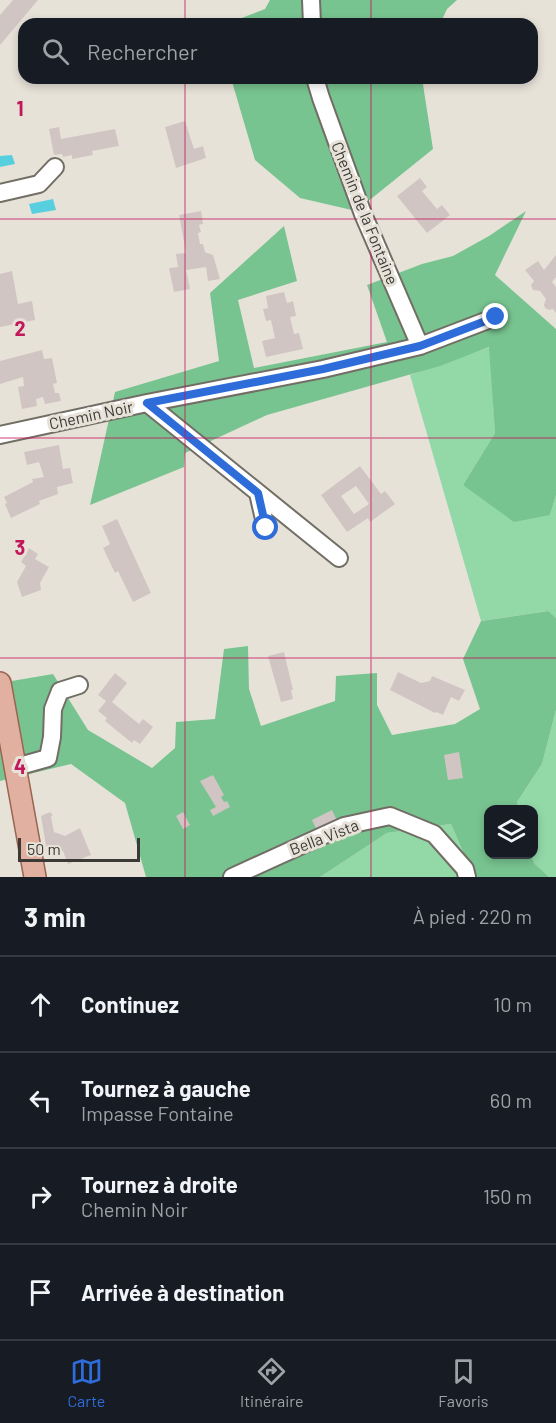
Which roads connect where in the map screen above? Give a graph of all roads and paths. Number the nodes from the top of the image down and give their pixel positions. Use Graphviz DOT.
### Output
graph roads {
  1 [pos="311,0"];
  2 [pos="312,18"];
  3 [pos="317,84"];
  4 [pos="55,167"];
  5 [pos="0,193"];
  6 [pos="496,317"];
  7 [pos="420,346"];
  8 [pos="147,403"];
  9 [pos="0,435"];
  10 [pos="258,493"];
  11 [pos="266,528"];
  12 [pos="339,558"];
  13 [pos="0,683"];
  14 [pos="79,685"];
  15 [pos="16,767"];
  16 [pos="35,877"];
  17 [pos="232,877"];
  18 [pos="467,877"];
  1 -- 2 [label="street"];
  3 -- 7 [label="street, Chemin de la Fontaine"];
  4 -- 5 [label="street"];
  6 -- 7 [label="street, Chemin Noir"];
  7 -- 8 [label="street, Chemin Noir"];
  8 -- 9 [label="street, Chemin Noir"];
  8 -- 10 [label="street"];
  10 -- 11 [label="street"];
  10 -- 12 [label="street"];
  13 -- 15 [label="main road"];
  14 -- 15 [label="street"];
  15 -- 16 [label="main road"];
  17 -- 18 [label="street, Bella Vista"];
}
